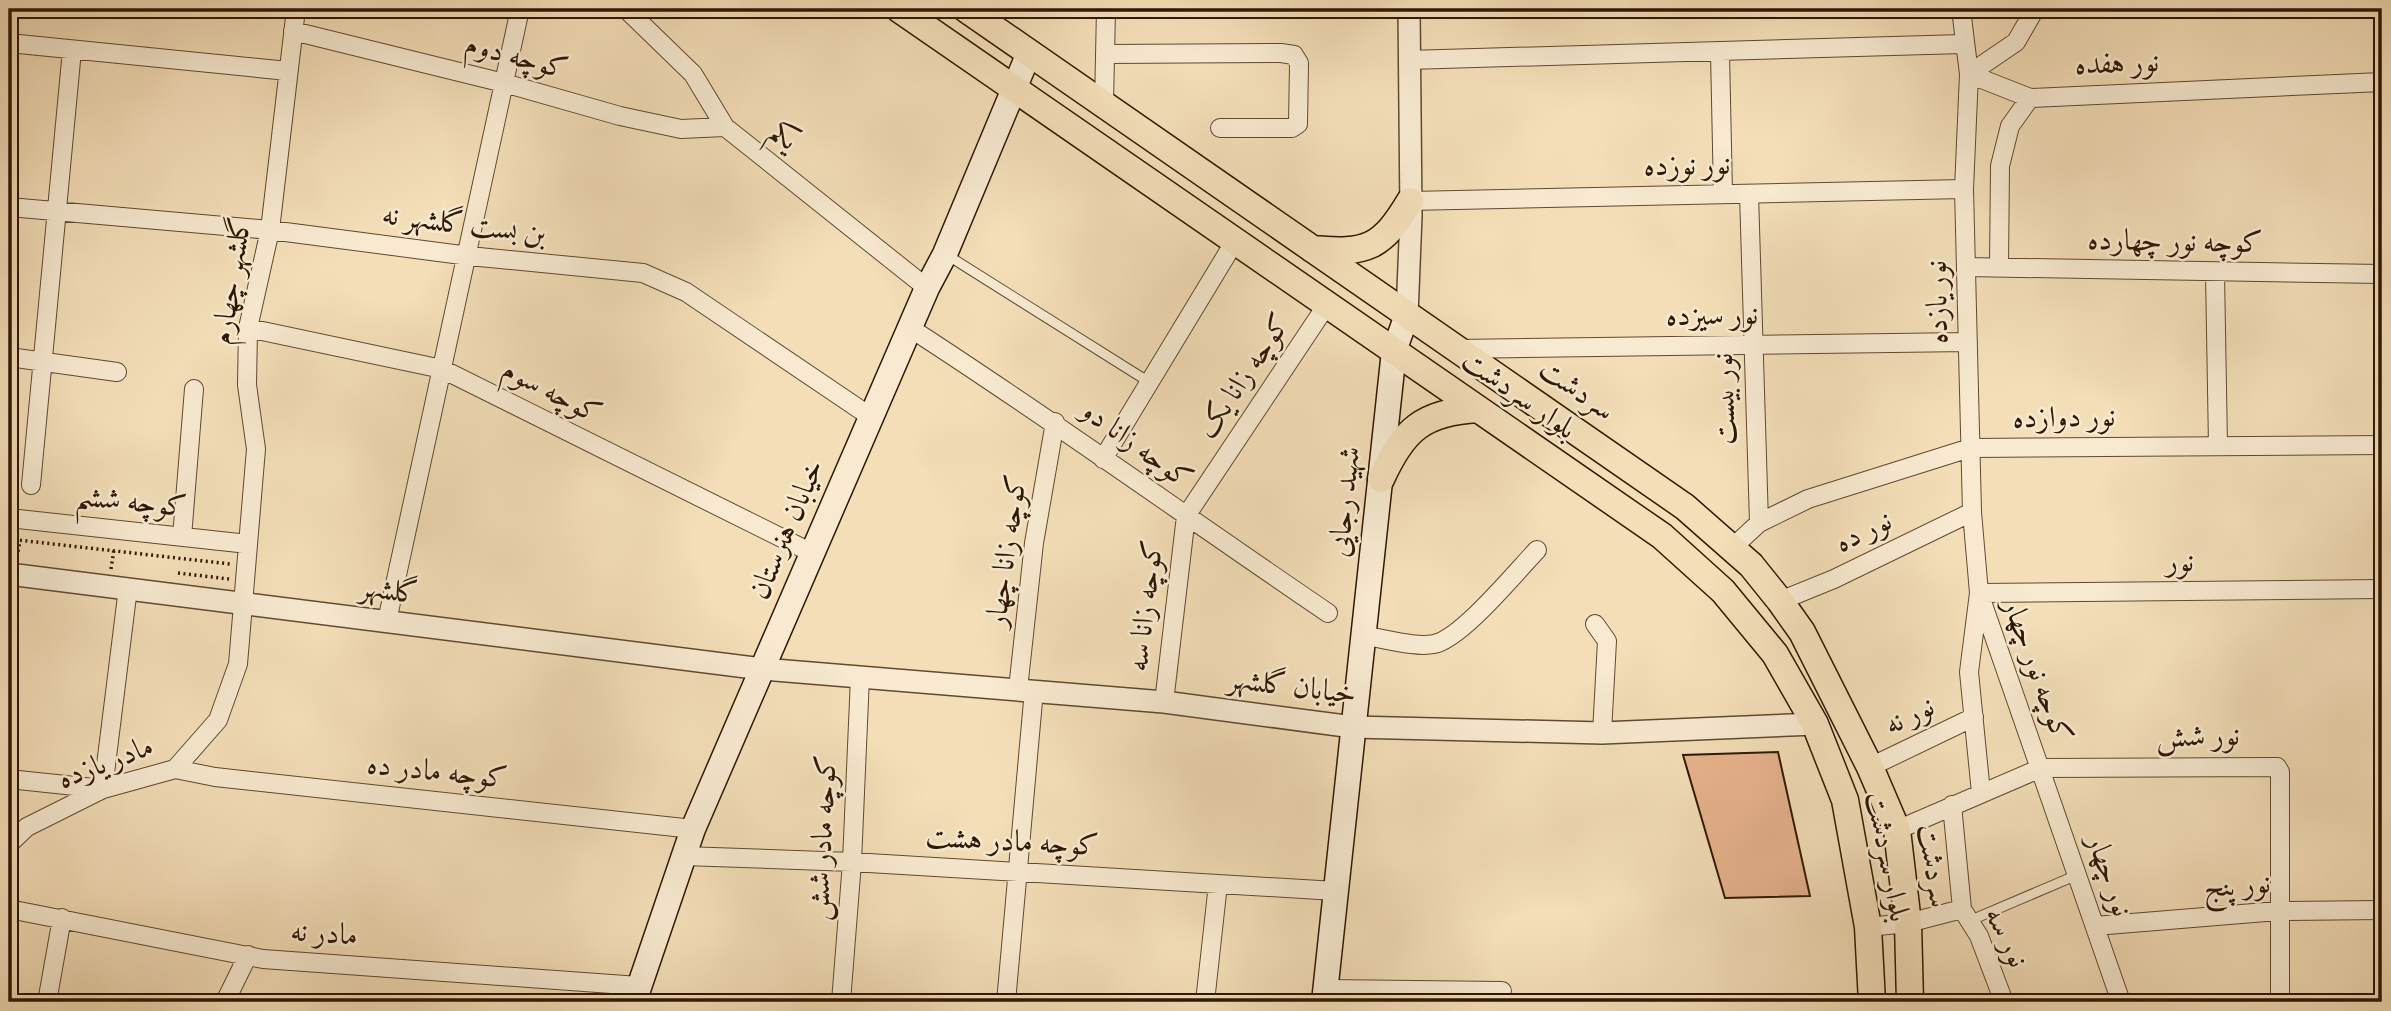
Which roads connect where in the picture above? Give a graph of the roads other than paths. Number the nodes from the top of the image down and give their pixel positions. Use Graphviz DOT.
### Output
graph roads {
  1 [pos="296,9"];
  2 [pos="520,9"];
  3 [pos="626,9"];
  4 [pos="899,9"];
  5 [pos="1106,9"];
  6 [pos="1408,9"];
  7 [pos="1961,9"];
  8 [pos="2035,9"];
  9 [pos="972,11"];
  10 [pos="293,31"];
  11 [pos="9,43"];
  12 [pos="1963,44"];
  13 [pos="72,50"];
  14 [pos="1029,53"];
  15 [pos="1720,53"];
  16 [pos="1106,54"];
  17 [pos="1408,60"];
  18 [pos="288,71"];
  19 [pos="1969,74"];
  20 [pos="2382,82"];
  21 [pos="504,83"];
  22 [pos="1014,88"];
  23 [pos="2030,98"];
  24 [pos="1104,104"];
  25 [pos="725,127"];
  26 [pos="1220,128"];
  27 [pos="1964,189"];
  28 [pos="1723,194"];
  29 [pos="1749,194"];
  30 [pos="1410,201"];
  31 [pos="9,207"];
  32 [pos="58,212"];
  33 [pos="270,230"];
  34 [pos="1235,241"];
  35 [pos="1312,249"];
  36 [pos="945,254"];
  37 [pos="469,256"];
  38 [pos="1999,266"];
  39 [pos="1966,267"];
  40 [pos="2215,273"];
  41 [pos="2382,274"];
  42 [pos="927,288"];
  43 [pos="1328,303"];
  44 [pos="1407,315"];
  45 [pos="248,328"];
  46 [pos="910,328"];
  47 [pos="1968,342"];
  48 [pos="1752,345"];
  49 [pos="1457,349"];
  50 [pos="1394,351"];
  51 [pos="9,357"];
  52 [pos="43,361"];
  53 [pos="442,369"];
  54 [pos="117,372"];
  55 [pos="1149,382"];
  56 [pos="194,389"];
  57 [pos="1478,409"];
  58 [pos="871,416"];
  59 [pos="1055,422"];
  60 [pos="2382,445"];
  61 [pos="2218,446"];
  62 [pos="1970,448"];
  63 [pos="1103,459"];
  64 [pos="1381,479"];
  65 [pos="32,485"];
  66 [pos="1972,512"];
  67 [pos="1186,516"];
  68 [pos="9,517"];
  69 [pos="1759,523"];
  70 [pos="182,537"];
  71 [pos="248,544"];
  72 [pos="1732,548"];
  73 [pos="1537,550"];
  74 [pos="812,554"];
  75 [pos="9,574"];
  76 [pos="118,587"];
  77 [pos="2382,589"];
  78 [pos="1979,593"];
  79 [pos="1780,601"];
  80 [pos="244,604"];
  81 [pos="1328,612"];
  82 [pos="387,621"];
  83 [pos="1595,624"];
  84 [pos="1364,636"];
  85 [pos="762,670"];
  86 [pos="860,677"];
  87 [pos="1026,690"];
  88 [pos="1164,702"];
  89 [pos="1974,717"];
  90 [pos="1815,724"];
  91 [pos="1353,727"];
  92 [pos="1602,733"];
  93 [pos="1870,767"];
  94 [pos="2041,768"];
  95 [pos="175,769"];
  96 [pos="9,779"];
  97 [pos="103,789"];
  98 [pos="1981,793"];
  99 [pos="1952,805"];
  100 [pos="693,829"];
  101 [pos="1897,830"];
  102 [pos="9,844"];
  103 [pos="684,856"];
  104 [pos="852,862"];
  105 [pos="1017,872"];
  106 [pos="2078,874"];
  107 [pos="1218,884"];
  108 [pos="1336,891"];
  109 [pos="9,909"];
  110 [pos="2382,910"];
  111 [pos="2278,911"];
  112 [pos="1966,915"];
  113 [pos="62,918"];
  114 [pos="1908,923"];
  115 [pos="2095,926"];
  116 [pos="1868,927"];
  117 [pos="248,955"];
  118 [pos="1502,991"];
  119 [pos="637,994"];
  120 [pos="1325,996"];
  121 [pos="47,1002"];
  122 [pos="225,1002"];
  123 [pos="841,1002"];
  124 [pos="1006,1002"];
  125 [pos="1205,1002"];
  126 [pos="1872,1002"];
  127 [pos="1910,1002"];
  128 [pos="2004,1002"];
  129 [pos="2121,1002"];
  130 [pos="2280,1002"];
  1 -- 10 [label="street, گلشهر چهارم"];
  2 -- 21 [label="street"];
  3 -- 25 [label="street, یکم"];
  4 -- 22 [label="main road, بلوار سردشت"];
  5 -- 16 [label="street"];
  6 -- 17 [label="street, شهید رجایی"];
  7 -- 12 [label="street, نور یازده"];
  8 -- 19 [label="street"];
  9 -- 14 [label="main road, سردشت"];
  10 -- 18 [label="street, گلشهر چهارم"];
  10 -- 21 [label="street, کوچه دوم"];
  11 -- 13 [label="street"];
  12 -- 15 [label="street"];
  12 -- 19 [label="street, نور یازده"];
  13 -- 18 [label="street"];
  13 -- 32 [label="street"];
  14 -- 22 [label="main road, خیابان هنرستان"];
  14 -- 24 [label="main road, سردشت"];
  15 -- 17 [label="street"];
  15 -- 28 [label="street"];
  16 -- 24 [label="street"];
  16 -- 26 [label="street"];
  17 -- 30 [label="street, شهید رجایی"];
  18 -- 33 [label="street, گلشهر چهارم"];
  19 -- 23 [label="street"];
  19 -- 27 [label="street, نور یازده"];
  20 -- 23 [label="street, نور هفده"];
  21 -- 25 [label="street, کوچه دوم"];
  21 -- 37 [label="street"];
  22 -- 34 [label="main road, بلوار سردشت"];
  22 -- 36 [label="main road, خیابان هنرستان"];
  23 -- 38 [label="street"];
  24 -- 35 [label="main road, سردشت"];
  25 -- 42 [label="street, یکم"];
  27 -- 29 [label="street, نور نوزده"];
  27 -- 39 [label="street, نور یازده"];
  28 -- 29 [label="street, نور نوزده"];
  28 -- 30 [label="street, نور نوزده"];
  29 -- 48 [label="street, نور بیست"];
  30 -- 35 [label="main road"];
  30 -- 44 [label="street, شهید رجایی"];
  31 -- 32 [label="street, بن بست گلشهر نه"];
  32 -- 33 [label="street, بن بست گلشهر نه"];
  32 -- 52 [label="street"];
  33 -- 37 [label="street, بن بست گلشهر نه"];
  33 -- 45 [label="street, گلشهر چهارم"];
  34 -- 43 [label="main road, بلوار سردشت"];
  34 -- 55 [label="street"];
  35 -- 44 [label="main road, سردشت"];
  36 -- 42 [label="main road, خیابان هنرستان"];
  36 -- 55 [label="lane"];
  37 -- 53 [label="street"];
  37 -- 58 [label="street, بن بست گلشهر نه"];
  38 -- 39 [label="street, کوچه نور چهارده"];
  38 -- 40 [label="street, کوچه نور چهارده"];
  39 -- 47 [label="street, نور یازده"];
  40 -- 41 [label="street, کوچه نور چهارده"];
  40 -- 61 [label="street"];
  42 -- 46 [label="main road, خیابان هنرستان"];
  43 -- 50 [label="main road, بلوار سردشت"];
  43 -- 67 [label="street, کوچه زانا یک"];
  44 -- 49 [label="main road, سردشت"];
  44 -- 50 [label="main road, شهید رجایی"];
  45 -- 53 [label="street, کوچه سوم"];
  45 -- 71 [label="street, گلشهر چهارم"];
  46 -- 58 [label="main road, خیابان هنرستان"];
  46 -- 59 [label="street, کوچه زانا دو"];
  47 -- 48 [label="street, نور سیزده"];
  47 -- 62 [label="street, نور یازده"];
  48 -- 49 [label="street, نور سیزده"];
  48 -- 69 [label="street, نور بیست"];
  49 -- 72 [label="main road, سردشت"];
  50 -- 57 [label="main road, بلوار سردشت"];
  50 -- 64 [label="main road, شهید رجایی"];
  51 -- 52 [label="street"];
  52 -- 54 [label="street"];
  52 -- 65 [label="street"];
  53 -- 74 [label="street, کوچه سوم"];
  53 -- 82 [label="street"];
  55 -- 63 [label="street"];
  56 -- 70 [label="street"];
  57 -- 64 [label="main road"];
  57 -- 90 [label="main road, بلوار سردشت"];
  58 -- 74 [label="main road, خیابان هنرستان"];
  59 -- 63 [label="street, کوچه زانا دو"];
  59 -- 87 [label="street, کوچه زانا چهار"];
  60 -- 61 [label="street, نور دوازده"];
  61 -- 62 [label="street, نور دوازده"];
  62 -- 66 [label="street, نور یازده"];
  62 -- 69 [label="street, نور دوازده"];
  63 -- 67 [label="street, کوچه زانا دو"];
  64 -- 84 [label="main road, شهید رجایی"];
  66 -- 78 [label="street, نور یازده"];
  66 -- 79 [label="street, نور ده"];
  67 -- 81 [label="street, کوچه زانا دو"];
  67 -- 88 [label="street, کوچه زانا سه"];
  68 -- 70 [label="street, کوچه ششم"];
  69 -- 72 [label="street"];
  70 -- 71 [label="street, کوچه ششم"];
  71 -- 80 [label="street, گلشهر چهارم"];
  72 -- 79 [label="main road, سردشت"];
  73 -- 84 [label="street"];
  74 -- 85 [label="main road, خیابان هنرستان"];
  75 -- 76 [label="street, گلشهر"];
  76 -- 80 [label="street, گلشهر"];
  76 -- 97 [label="street"];
  77 -- 78 [label="street, نور"];
  78 -- 89 [label="street"];
  78 -- 94 [label="street, کوچه نور چهار"];
  79 -- 93 [label="main road, سردشت"];
  80 -- 82 [label="street, گلشهر"];
  80 -- 95 [label="street, مادر یازده"];
  82 -- 85 [label="street, گلشهر"];
  83 -- 92 [label="street"];
  84 -- 91 [label="main road, شهید رجایی"];
  85 -- 86 [label="street, خیابان گلشهر"];
  85 -- 100 [label="main road, خیابان هنرستان"];
  86 -- 87 [label="street, خیابان گلشهر"];
  86 -- 104 [label="street, کوچه مادر شش"];
  87 -- 88 [label="street, خیابان گلشهر"];
  87 -- 105 [label="street, کوچه زانا چهار"];
  88 -- 91 [label="street, خیابان گلشهر"];
  89 -- 93 [label="street, نور نه"];
  89 -- 98 [label="street"];
  90 -- 92 [label="street, خیابان گلشهر"];
  90 -- 116 [label="main road, بلوار سردشت"];
  91 -- 92 [label="street, خیابان گلشهر"];
  91 -- 108 [label="main road, شهید رجایی"];
  93 -- 101 [label="main road, سردشت"];
  94 -- 98 [label="street, نور شش"];
  94 -- 106 [label="street, نور چهار"];
  94 -- 111 [label="street, نور شش"];
  95 -- 97 [label="street, مادر یازده"];
  95 -- 100 [label="street, کوچه مادر ده"];
  96 -- 97 [label="street"];
  97 -- 102 [label="street, مادر یازده"];
  98 -- 99 [label="street, نور شش"];
  99 -- 101 [label="street, نور شش"];
  99 -- 112 [label="street"];
  100 -- 103 [label="main road, خیابان هنرستان"];
  101 -- 114 [label="main road, سردشت"];
  103 -- 104 [label="street, کوچه مادر هشت"];
  103 -- 119 [label="main road, خیابان هنرستان"];
  104 -- 105 [label="street, کوچه مادر هشت"];
  104 -- 123 [label="street, کوچه مادر شش"];
  105 -- 107 [label="street, کوچه مادر هشت"];
  105 -- 124 [label="street, کوچه زانا چهار"];
  106 -- 112 [label="lane"];
  106 -- 115 [label="street, نور چهار"];
  107 -- 108 [label="street, کوچه مادر هشت"];
  107 -- 125 [label="street"];
  108 -- 120 [label="main road, شهید رجایی"];
  109 -- 113 [label="street, مادر نه"];
  110 -- 111 [label="street, نور پنج"];
  111 -- 115 [label="street, نور پنج"];
  111 -- 130 [label="street, نور شش"];
  112 -- 114 [label="street, نور سه"];
  112 -- 128 [label="street, نور سه"];
  113 -- 117 [label="street, مادر نه"];
  113 -- 121 [label="street"];
  114 -- 116 [label="street, نور سه"];
  114 -- 127 [label="main road, سردشت"];
  115 -- 129 [label="street, نور چهار"];
  116 -- 126 [label="main road, بلوار سردشت"];
  117 -- 119 [label="street, مادر نه"];
  117 -- 122 [label="street"];
  118 -- 120 [label="street"];
}
